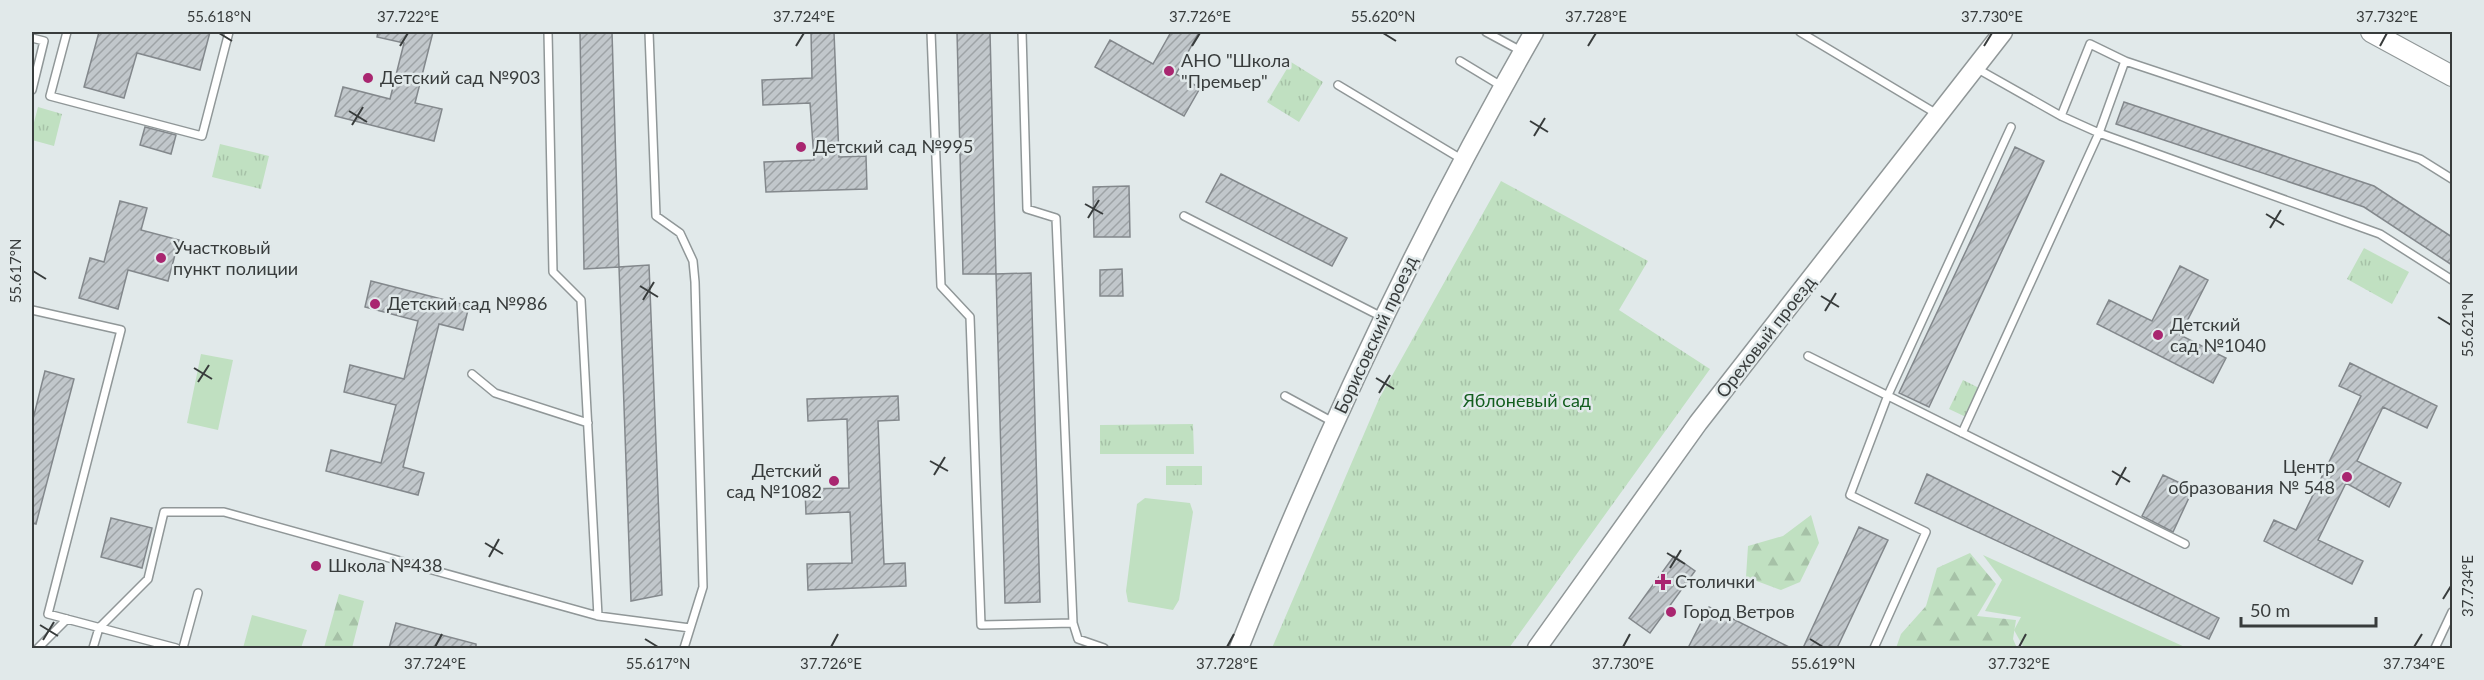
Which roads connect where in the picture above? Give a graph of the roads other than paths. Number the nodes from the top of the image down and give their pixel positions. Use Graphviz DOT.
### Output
graph roads {
  1 [pos="67,32"];
  2 [pos="229,32"];
  3 [pos="548,32"];
  4 [pos="649,32"];
  5 [pos="932,32"];
  6 [pos="1022,32"];
  7 [pos="1486,32"];
  8 [pos="1534,32"];
  9 [pos="1800,32"];
  10 [pos="2003,32"];
  11 [pos="2371,32"];
  12 [pos="32,38"];
  13 [pos="1523,52"];
  14 [pos="1460,61"];
  15 [pos="2125,61"];
  16 [pos="1976,68"];
  17 [pos="2452,76"];
  18 [pos="1338,85"];
  19 [pos="1503,87"];
  20 [pos="32,90"];
  21 [pos="1940,116"];
  22 [pos="2061,116"];
  23 [pos="2011,127"];
  24 [pos="2099,133"];
  25 [pos="1463,160"];
  26 [pos="2452,179"];
  27 [pos="1184,216"];
  28 [pos="2452,280"];
  29 [pos="32,310"];
  30 [pos="1383,317"];
  31 [pos="1808,356"];
  32 [pos="472,374"];
  33 [pos="1888,395"];
  34 [pos="1285,396"];
  35 [pos="588,423"];
  36 [pos="1335,423"];
  37 [pos="1962,433"];
  38 [pos="2185,544"];
  39 [pos="198,593"];
  40 [pos="2452,612"];
  41 [pos="598,616"];
  42 [pos="67,619"];
  43 [pos="1073,623"];
  44 [pos="99,628"];
  45 [pos="690,628"];
  46 [pos="1542,645"];
  47 [pos="38,648"];
  48 [pos="93,648"];
  49 [pos="176,648"];
  50 [pos="183,648"];
  51 [pos="684,648"];
  52 [pos="1104,648"];
  53 [pos="1239,648"];
  54 [pos="1874,648"];
  55 [pos="2435,648"];
  1 -- 2 [label="lane"];
  3 -- 35 [label="lane"];
  4 -- 45 [label="lane"];
  5 -- 43 [label="lane"];
  6 -- 43 [label="lane"];
  7 -- 13 [label="lane"];
  8 -- 13 [label="street, Борисовский проезд"];
  9 -- 21 [label="lane"];
  10 -- 16 [label="street, Ореховый проезд"];
  11 -- 17 [label="main road"];
  12 -- 20 [label="lane"];
  13 -- 19 [label="street, Борисовский проезд"];
  14 -- 19 [label="lane"];
  15 -- 22 [label="lane"];
  15 -- 24 [label="lane"];
  15 -- 26 [label="lane"];
  16 -- 21 [label="street, Ореховый проезд"];
  16 -- 22 [label="lane"];
  18 -- 25 [label="lane"];
  19 -- 25 [label="street, Борисовский проезд"];
  21 -- 46 [label="street, Ореховый проезд"];
  22 -- 24 [label="lane"];
  23 -- 33 [label="lane"];
  24 -- 28 [label="lane"];
  24 -- 37 [label="lane"];
  25 -- 30 [label="street, Борисовский проезд"];
  27 -- 30 [label="lane"];
  29 -- 42 [label="lane"];
  30 -- 36 [label="street, Борисовский проезд"];
  31 -- 33 [label="lane"];
  32 -- 35 [label="lane"];
  33 -- 37 [label="lane"];
  33 -- 54 [label="lane"];
  34 -- 36 [label="lane"];
  35 -- 41 [label="lane"];
  36 -- 53 [label="street, Борисовский проезд"];
  37 -- 38 [label="lane"];
  39 -- 50 [label="lane"];
  40 -- 55 [label="lane"];
  41 -- 44 [label="lane"];
  41 -- 45 [label="lane"];
  42 -- 44 [label="lane"];
  42 -- 47 [label="lane"];
  43 -- 52 [label="lane"];
  44 -- 48 [label="lane"];
  44 -- 49 [label="lane"];
  45 -- 51 [label="lane"];
}
